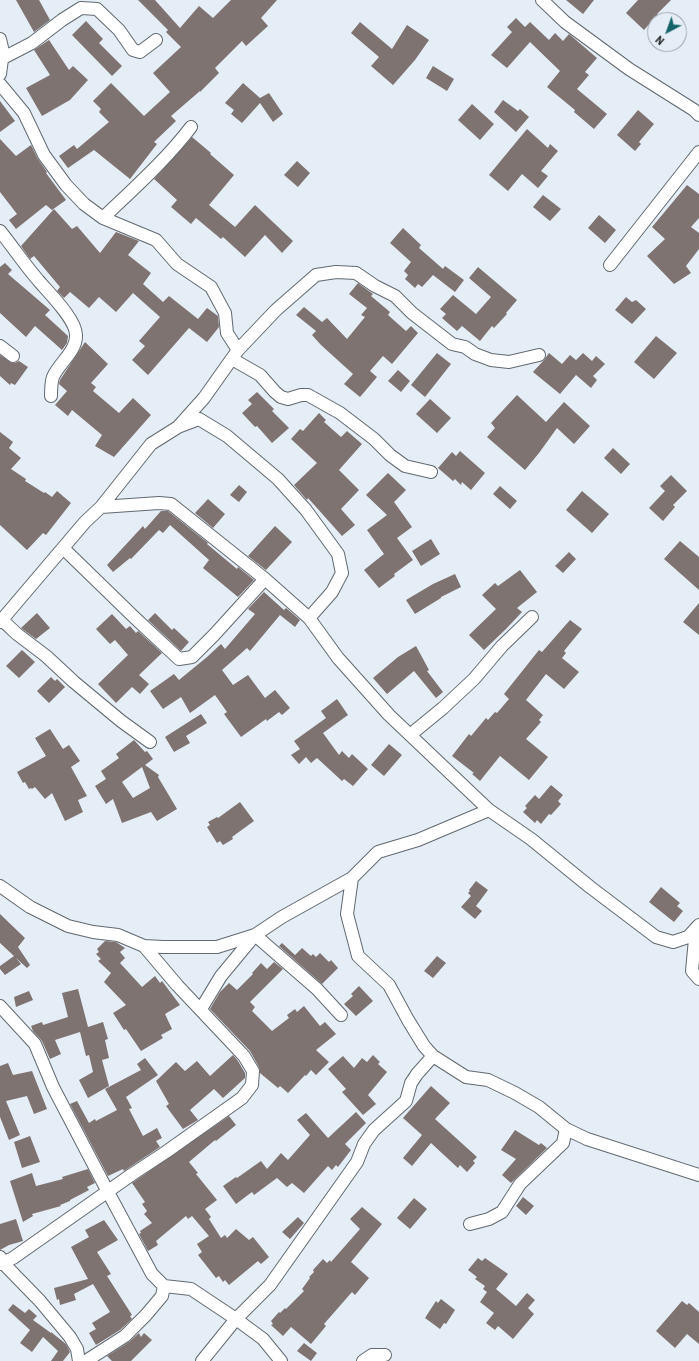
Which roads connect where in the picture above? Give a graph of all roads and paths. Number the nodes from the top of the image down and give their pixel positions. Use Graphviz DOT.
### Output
graph roads {
  1 [pos="542,0"];
  2 [pos="0,39"];
  3 [pos="156,40"];
  4 [pos="3,58"];
  5 [pos="0,74"];
  6 [pos="0,84"];
  7 [pos="699,115"];
  8 [pos="191,127"];
  9 [pos="699,152"];
  10 [pos="103,218"];
  11 [pos="0,231"];
  12 [pos="610,265"];
  13 [pos="0,346"];
  14 [pos="235,354"];
  15 [pos="539,355"];
  16 [pos="13,356"];
  17 [pos="51,396"];
  18 [pos="178,427"];
  19 [pos="431,472"];
  20 [pos="102,507"];
  21 [pos="63,548"];
  22 [pos="266,579"];
  23 [pos="532,617"];
  24 [pos="309,618"];
  25 [pos="1,621"];
  26 [pos="410,735"];
  27 [pos="150,742"];
  28 [pos="489,810"];
  29 [pos="352,878"];
  30 [pos="0,886"];
  31 [pos="698,927"];
  32 [pos="255,935"];
  33 [pos="144,946"];
  34 [pos="699,979"];
  35 [pos="201,1009"];
  36 [pos="3,1012"];
  37 [pos="340,1015"];
  38 [pos="433,1056"];
  39 [pos="566,1129"];
  40 [pos="699,1175"];
  41 [pos="108,1192"];
  42 [pos="470,1224"];
  43 [pos="1,1261"];
  44 [pos="164,1286"];
  45 [pos="236,1319"];
  46 [pos="386,1355"];
  47 [pos="79,1361"];
  48 [pos="86,1361"];
  49 [pos="202,1361"];
  50 [pos="281,1361"];
  51 [pos="363,1361"];
  1 -- 7 [label="street"];
  2 -- 4 [label="street"];
  3 -- 4 [label="street"];
  4 -- 5 [label="street"];
  6 -- 10 [label="street"];
  8 -- 10 [label="street"];
  9 -- 12 [label="street"];
  10 -- 14 [label="street"];
  11 -- 17 [label="street"];
  13 -- 16 [label="street"];
  14 -- 15 [label="street"];
  14 -- 18 [label="street"];
  14 -- 19 [label="street"];
  18 -- 20 [label="street"];
  18 -- 24 [label="street"];
  20 -- 21 [label="street"];
  20 -- 22 [label="street"];
  21 -- 22 [label="street"];
  21 -- 25 [label="street"];
  22 -- 24 [label="street"];
  23 -- 26 [label="street"];
  24 -- 26 [label="street"];
  25 -- 27 [label="street"];
  26 -- 28 [label="street"];
  28 -- 29 [label="street"];
  28 -- 31 [label="street"];
  29 -- 32 [label="street"];
  29 -- 38 [label="street"];
  30 -- 33 [label="street"];
  31 -- 34 [label="street"];
  32 -- 33 [label="street"];
  32 -- 35 [label="street"];
  32 -- 37 [label="street"];
  33 -- 35 [label="street"];
  35 -- 41 [label="street"];
  36 -- 41 [label="street"];
  38 -- 39 [label="street"];
  38 -- 45 [label="street"];
  39 -- 40 [label="street"];
  39 -- 42 [label="street"];
  41 -- 43 [label="street"];
  41 -- 44 [label="street"];
  43 -- 47 [label="street"];
  44 -- 45 [label="street"];
  44 -- 48 [label="street"];
  45 -- 49 [label="street"];
  45 -- 50 [label="street"];
  46 -- 51 [label="street"];
}
